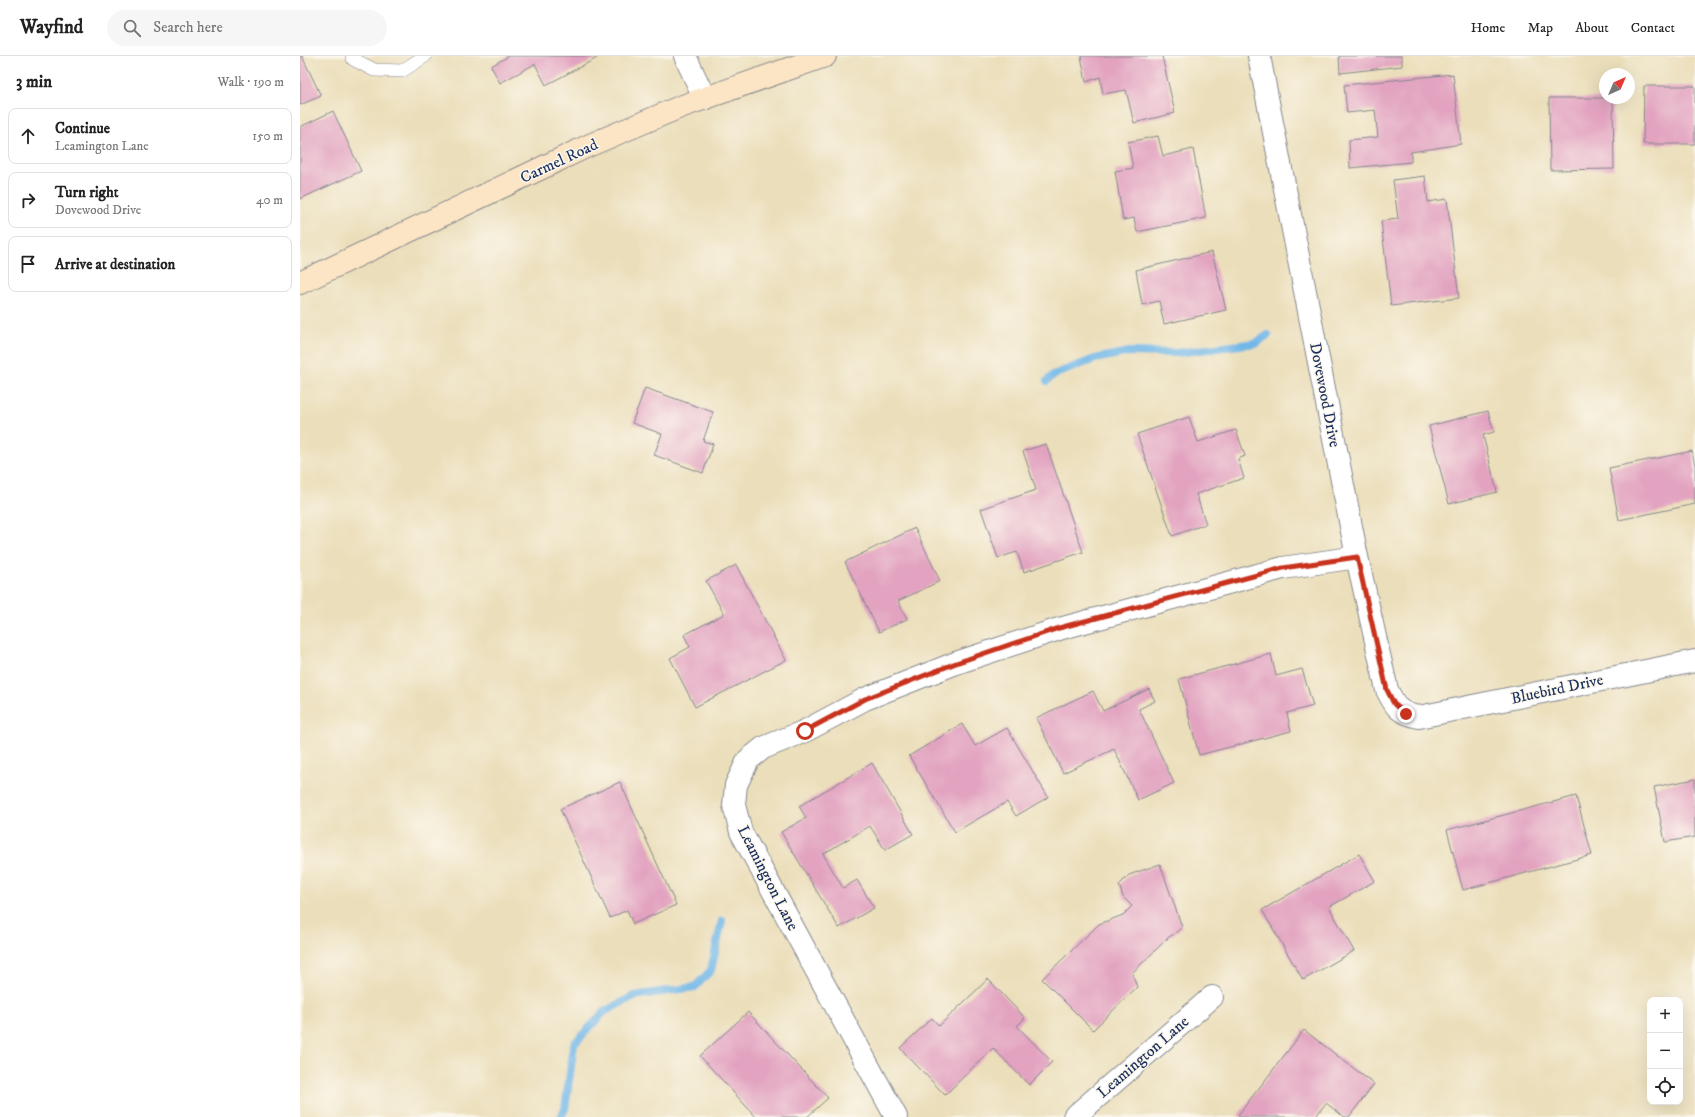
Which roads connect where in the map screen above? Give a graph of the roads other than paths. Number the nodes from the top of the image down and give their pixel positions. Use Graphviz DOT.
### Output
graph roads {
  1 [pos="352,56"];
  2 [pos="425,56"];
  3 [pos="685,56"];
  4 [pos="825,56"];
  5 [pos="1259,56"];
  6 [pos="705,99"];
  7 [pos="300,282"];
  8 [pos="1357,557"];
  9 [pos="1695,661"];
  10 [pos="1419,717"];
  11 [pos="1212,997"];
  12 [pos="896,1117"];
  13 [pos="1074,1117"];
  1 -- 2 [label="lane"];
  3 -- 6 [label="street"];
  4 -- 6 [label="main road, Carmel Road"];
  5 -- 8 [label="street, Dovewood Drive"];
  6 -- 7 [label="main road, Carmel Road"];
  8 -- 10 [label="street, Dovewood Drive"];
  8 -- 12 [label="street, Leamington Lane"];
  9 -- 10 [label="street, Bluebird Drive"];
  11 -- 13 [label="street, Leamington Lane"];
}
